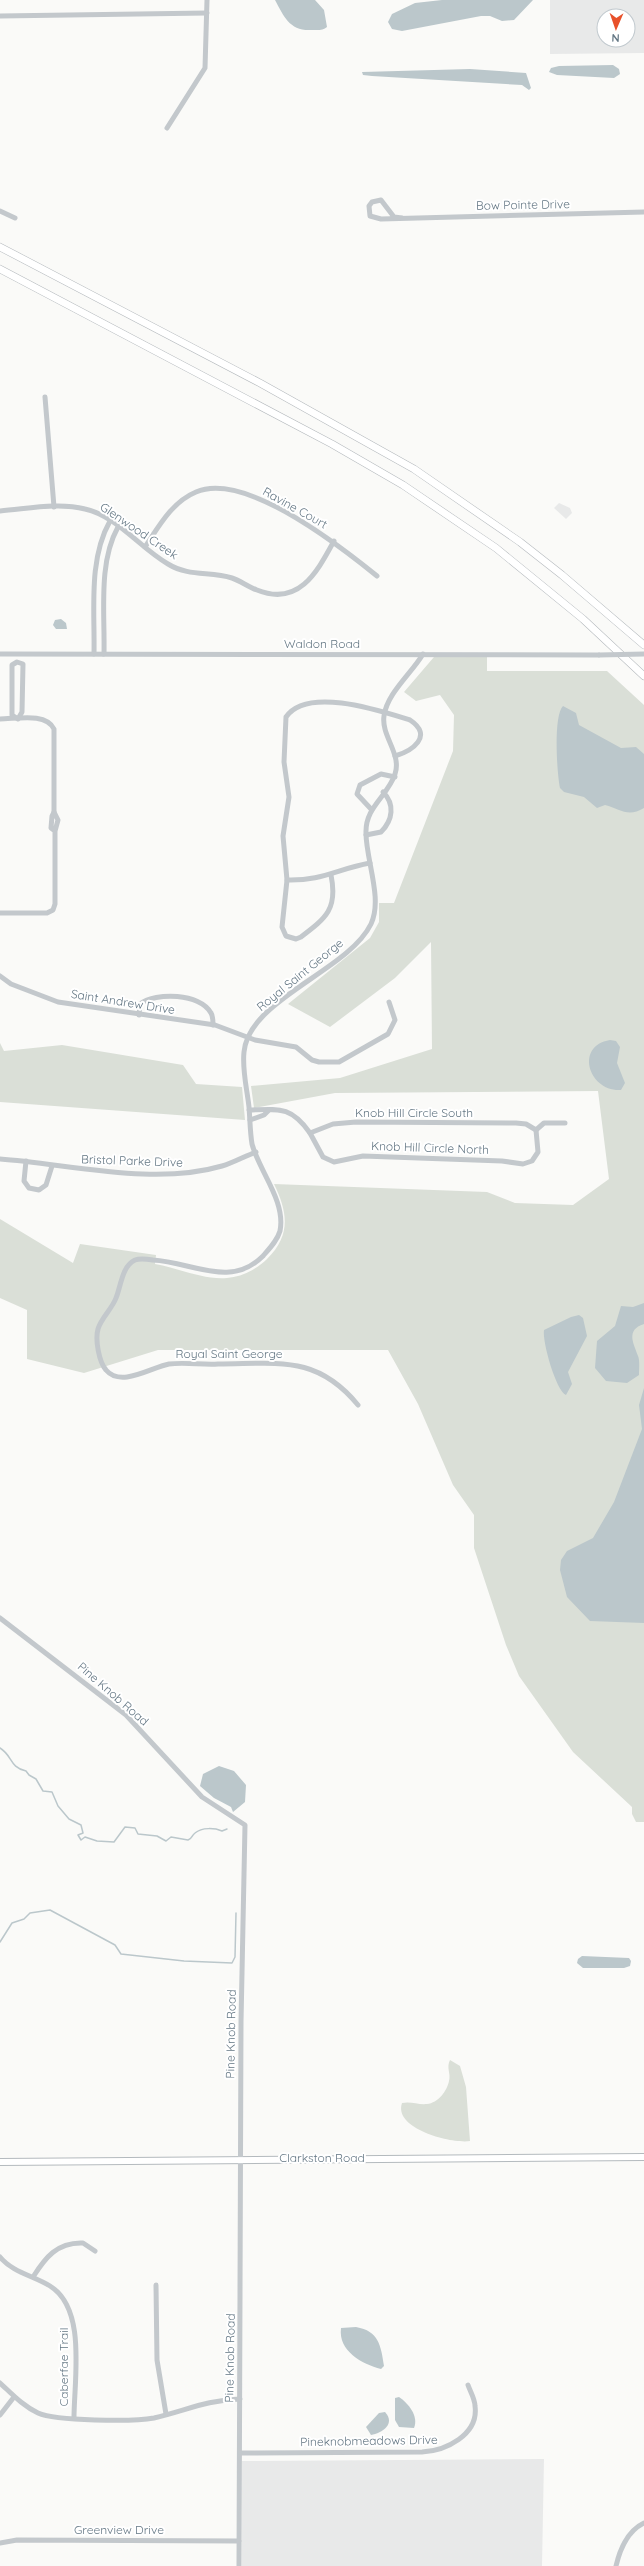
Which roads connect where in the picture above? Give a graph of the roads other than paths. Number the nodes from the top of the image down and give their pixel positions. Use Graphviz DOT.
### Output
graph roads {
  1 [pos="207,0"];
  2 [pos="207,13"];
  3 [pos="0,16"];
  4 [pos="167,128"];
  5 [pos="0,211"];
  6 [pos="644,212"];
  7 [pos="15,218"];
  8 [pos="402,218"];
  9 [pos="0,247"];
  10 [pos="0,269"];
  11 [pos="45,397"];
  12 [pos="54,507"];
  13 [pos="0,511"];
  14 [pos="110,521"];
  15 [pos="118,527"];
  16 [pos="334,541"];
  17 [pos="145,547"];
  18 [pos="377,576"];
  19 [pos="96,594"];
  20 [pos="105,594"];
  21 [pos="644,645"];
  22 [pos="0,654"];
  23 [pos="18,654"];
  24 [pos="94,654"];
  25 [pos="104,654"];
  26 [pos="423,654"];
  27 [pos="644,654"];
  28 [pos="17,662"];
  29 [pos="633,667"];
  30 [pos="644,676"];
  31 [pos="644,680"];
  32 [pos="384,712"];
  33 [pos="0,719"];
  34 [pos="18,719"];
  35 [pos="395,756"];
  36 [pos="394,777"];
  37 [pos="383,792"];
  38 [pos="371,809"];
  39 [pos="366,835"];
  40 [pos="370,863"];
  41 [pos="331,875"];
  42 [pos="287,880"];
  43 [pos="0,912"];
  44 [pos="0,976"];
  45 [pos="389,1002"];
  46 [pos="139,1015"];
  47 [pos="213,1025"];
  48 [pos="248,1037"];
  49 [pos="249,1110"];
  50 [pos="269,1110"];
  51 [pos="250,1120"];
  52 [pos="565,1122"];
  53 [pos="536,1130"];
  54 [pos="310,1133"];
  55 [pos="256,1152"];
  56 [pos="0,1159"];
  57 [pos="26,1161"];
  58 [pos="52,1166"];
  59 [pos="358,1404"];
  60 [pos="0,1618"];
  61 [pos="644,2157"];
  62 [pos="240,2159"];
  63 [pos="0,2162"];
  64 [pos="95,2251"];
  65 [pos="0,2257"];
  66 [pos="33,2277"];
  67 [pos="156,2285"];
  68 [pos="0,2383"];
  69 [pos="468,2385"];
  70 [pos="14,2397"];
  71 [pos="240,2399"];
  72 [pos="166,2414"];
  73 [pos="0,2415"];
  74 [pos="74,2418"];
  75 [pos="240,2453"];
  76 [pos="644,2523"];
  77 [pos="239,2541"];
  78 [pos="0,2543"];
  79 [pos="239,2566"];
  80 [pos="616,2566"];
  1 -- 2 [label="street"];
  2 -- 3 [label="street"];
  2 -- 4 [label="street"];
  5 -- 7 [label="street"];
  6 -- 8 [label="street, Bow Pointe Drive"];
  8 -- 8 [label="street, Bow Pointe Drive"];
  9 -- 21 [label="highway"];
  10 -- 29 [label="highway"];
  11 -- 12 [label="street"];
  12 -- 13 [label="street, Glenwood Creek"];
  12 -- 14 [label="street, Glenwood Creek"];
  14 -- 15 [label="street, Glenwood Creek"];
  14 -- 19 [label="street"];
  15 -- 17 [label="street, Glenwood Creek"];
  15 -- 20 [label="street"];
  16 -- 17 [label="street, Glenwood Creek"];
  16 -- 17 [label="street, Ravine Court"];
  16 -- 18 [label="street, Ravine Court"];
  19 -- 20 [label="street"];
  19 -- 24 [label="street"];
  20 -- 25 [label="street"];
  22 -- 23 [label="street, Waldon Road"];
  23 -- 24 [label="street, Waldon Road"];
  23 -- 28 [label="street"];
  24 -- 25 [label="street, Waldon Road"];
  25 -- 26 [label="street, Waldon Road"];
  26 -- 27 [label="street, Waldon Road, bridge"];
  26 -- 32 [label="street"];
  28 -- 34 [label="street"];
  28 -- 34 [label="street"];
  29 -- 30 [label="highway"];
  29 -- 31 [label="highway"];
  32 -- 35 [label="street"];
  32 -- 35 [label="street"];
  32 -- 42 [label="street"];
  33 -- 34 [label="street"];
  34 -- 43 [label="street"];
  35 -- 36 [label="street"];
  36 -- 37 [label="street, Royal Saint George"];
  36 -- 38 [label="street"];
  37 -- 38 [label="street, Royal Saint George"];
  37 -- 39 [label="street"];
  38 -- 39 [label="street, Royal Saint George"];
  39 -- 40 [label="street, Royal Saint George"];
  40 -- 41 [label="street"];
  40 -- 48 [label="street, Royal Saint George"];
  41 -- 42 [label="street"];
  41 -- 42 [label="street"];
  44 -- 46 [label="street, Saint Andrew Drive"];
  45 -- 48 [label="street, Saint Andrew Drive"];
  46 -- 47 [label="street, Saint Andrew Drive"];
  46 -- 47 [label="street"];
  47 -- 48 [label="street, Saint Andrew Drive"];
  48 -- 49 [label="street, Royal Saint George"];
  49 -- 50 [label="street"];
  49 -- 51 [label="street, Royal Saint George"];
  50 -- 51 [label="street"];
  50 -- 54 [label="street"];
  51 -- 55 [label="street, Royal Saint George"];
  52 -- 53 [label="street"];
  53 -- 54 [label="street, Knob Hill Circle South"];
  53 -- 54 [label="street, Knob Hill Circle North"];
  55 -- 58 [label="street, Bristol Parke Drive"];
  55 -- 59 [label="street, Royal Saint George"];
  56 -- 57 [label="street, Bristol Parke Drive"];
  57 -- 58 [label="street, Bristol Parke Drive"];
  57 -- 58 [label="street"];
  60 -- 62 [label="street, Pine Knob Road"];
  61 -- 62 [label="main road, Clarkston Road"];
  62 -- 63 [label="main road, Clarkston Road"];
  62 -- 71 [label="street, Pine Knob Road"];
  64 -- 66 [label="street"];
  65 -- 66 [label="street, Caberfae Trail"];
  66 -- 74 [label="street, Caberfae Trail"];
  67 -- 72 [label="street"];
  68 -- 70 [label="street"];
  69 -- 75 [label="street, Pineknobmeadows Drive"];
  70 -- 73 [label="street"];
  70 -- 74 [label="street"];
  71 -- 72 [label="street"];
  71 -- 75 [label="street, Pine Knob Road"];
  72 -- 74 [label="street"];
  75 -- 77 [label="street, Pine Knob Road"];
  76 -- 80 [label="street"];
  77 -- 78 [label="street, Greenview Drive"];
  77 -- 79 [label="street, Pine Knob Road"];
}
